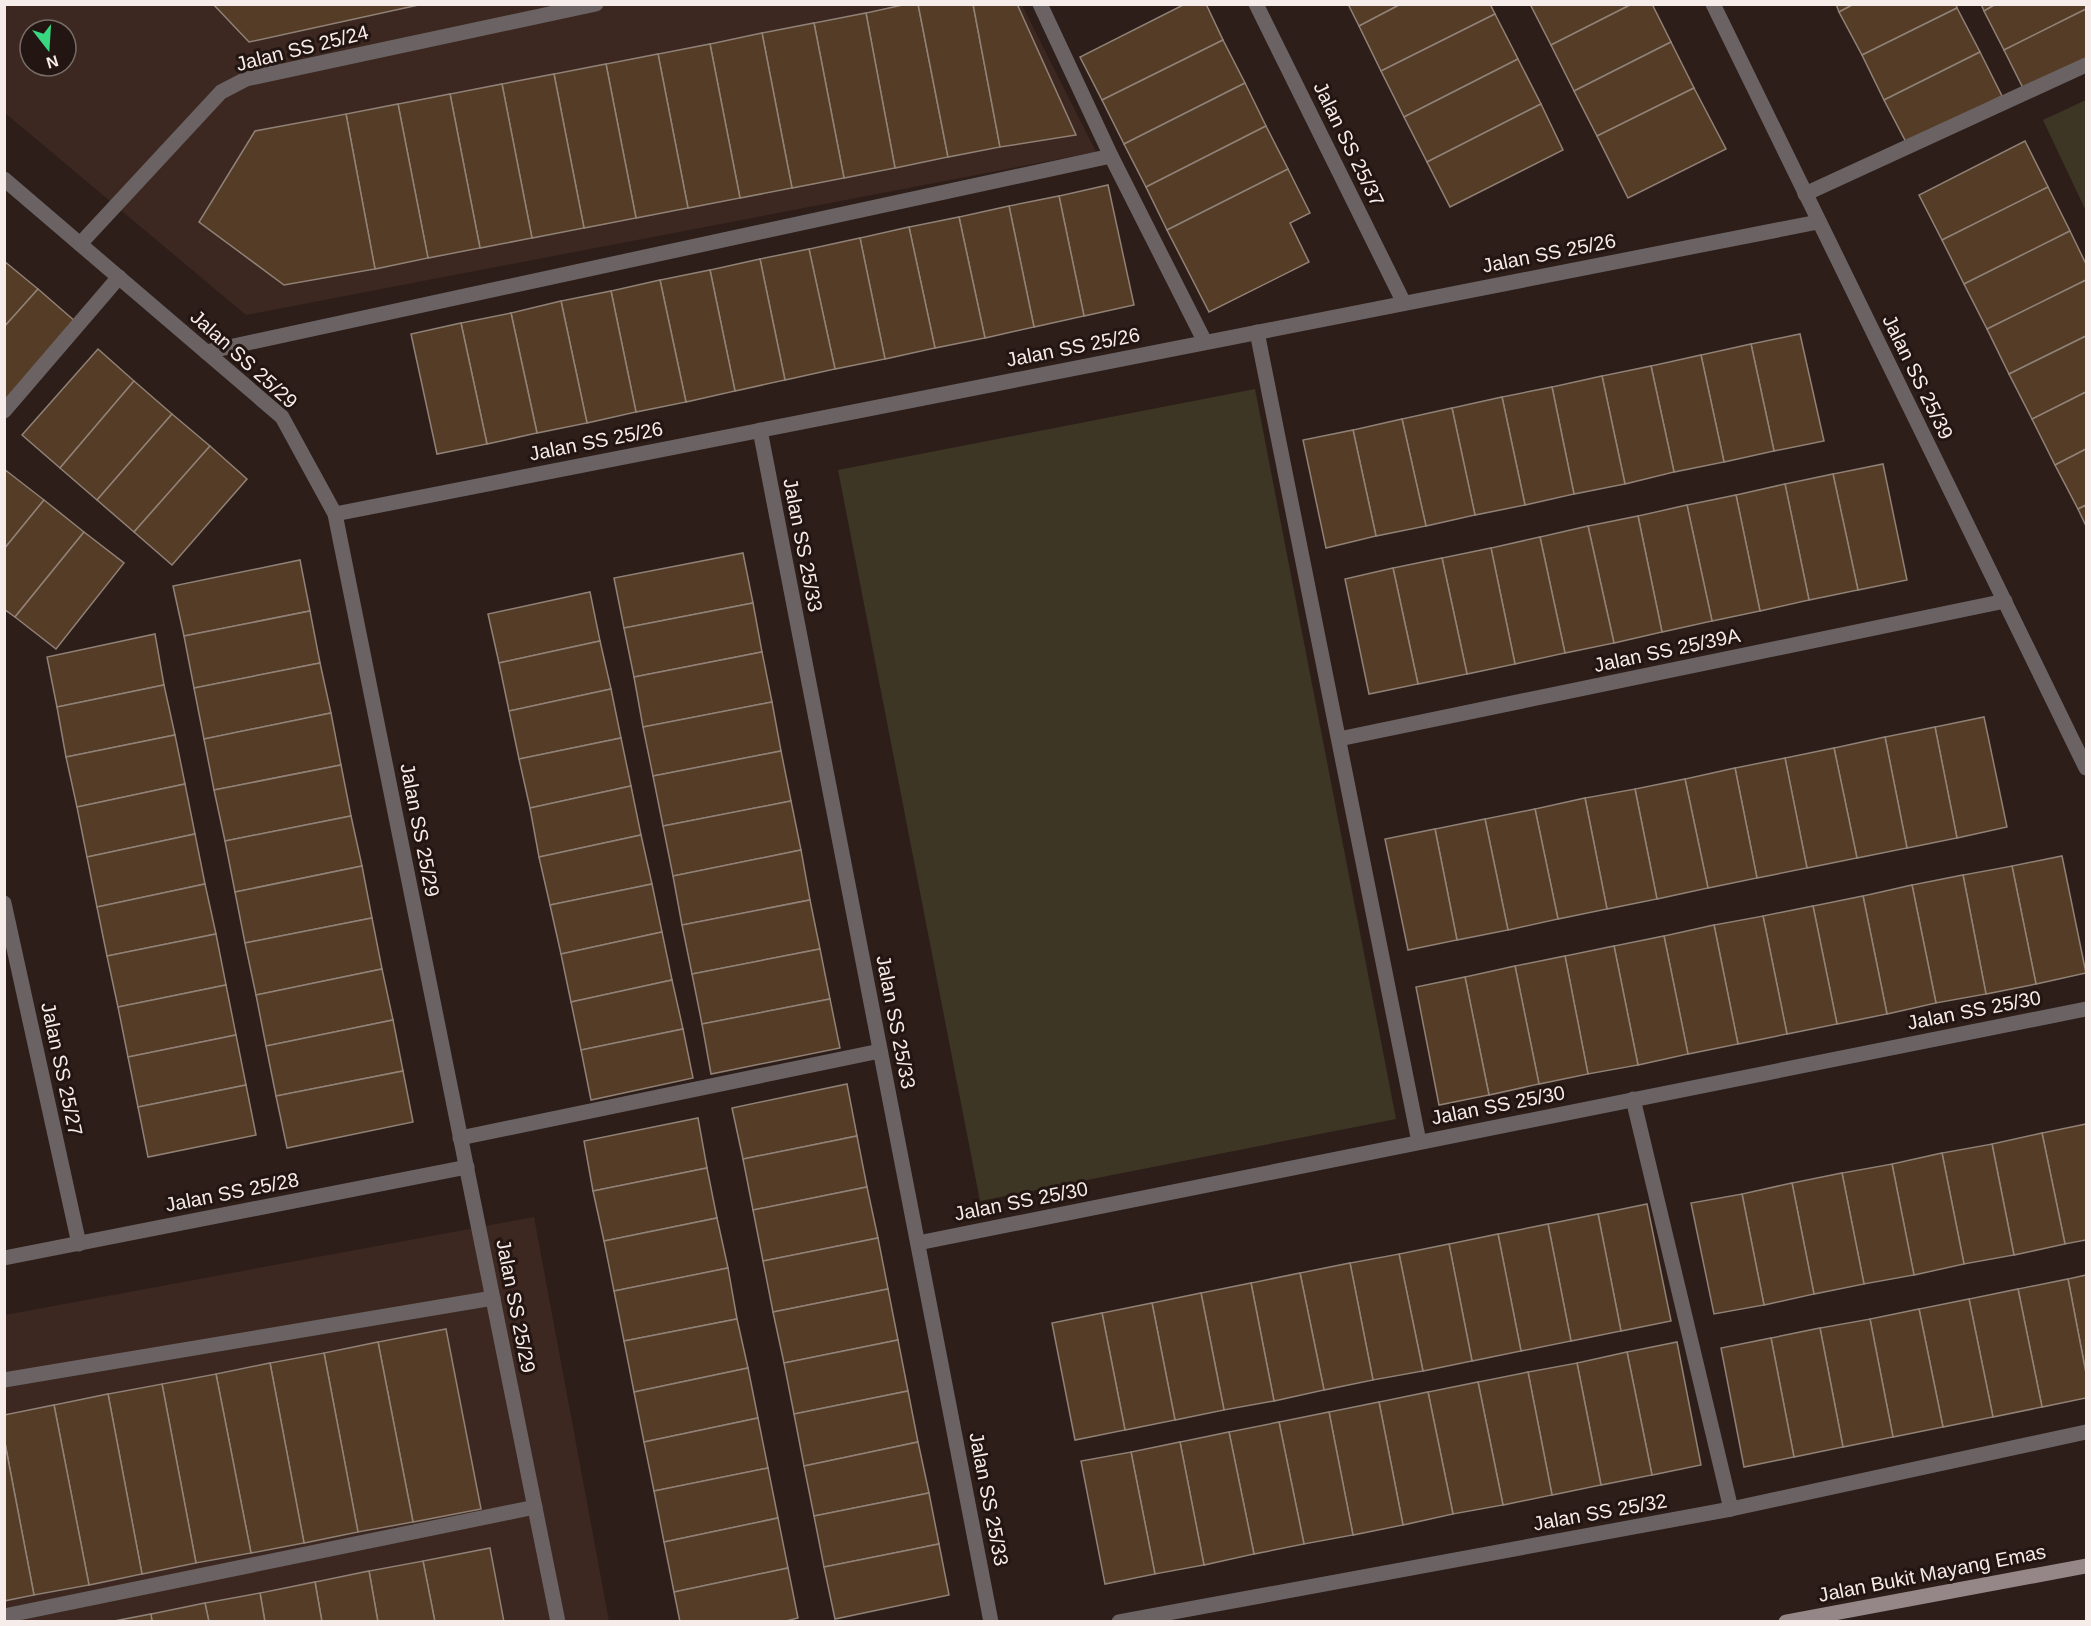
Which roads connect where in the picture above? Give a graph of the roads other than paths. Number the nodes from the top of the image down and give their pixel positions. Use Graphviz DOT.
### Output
graph roads {
  1 [pos="596,4"];
  2 [pos="1040,4"];
  3 [pos="1256,4"];
  4 [pos="1713,4"];
  5 [pos="2086,65"];
  6 [pos="1111,156"];
  7 [pos="4,178"];
  8 [pos="1805,195"];
  9 [pos="1818,222"];
  10 [pos="80,244"];
  11 [pos="119,277"];
  12 [pos="1404,303"];
  13 [pos="1257,332"];
  14 [pos="1205,342"];
  15 [pos="206,352"];
  16 [pos="4,411"];
  17 [pos="760,430"];
  18 [pos="335,514"];
  19 [pos="2005,601"];
  20 [pos="1339,739"];
  21 [pos="2086,768"];
  22 [pos="4,903"];
  23 [pos="2086,1009"];
  24 [pos="880,1051"];
  25 [pos="1633,1100"];
  26 [pos="460,1138"];
  27 [pos="1419,1142"];
  28 [pos="467,1167"];
  29 [pos="79,1244"];
  30 [pos="918,1244"];
  31 [pos="4,1258"];
  32 [pos="493,1298"];
  33 [pos="4,1380"];
  34 [pos="2086,1432"];
  35 [pos="535,1507"];
  36 [pos="1731,1509"];
  37 [pos="2086,1566"];
  38 [pos="4,1616"];
  39 [pos="558,1622"];
  40 [pos="991,1622"];
  41 [pos="1119,1622"];
  42 [pos="1786,1622"];
  1 -- 10 [label="street, Jalan SS 25/24"];
  2 -- 6 [label="street"];
  3 -- 12 [label="street, Jalan SS 25/37"];
  4 -- 8 [label="street, Jalan SS 25/39"];
  5 -- 8 [label="street"];
  6 -- 14 [label="street"];
  6 -- 15 [label="street"];
  7 -- 10 [label="street, Jalan SS 25/29"];
  8 -- 9 [label="street, Jalan SS 25/39"];
  9 -- 12 [label="street, Jalan SS 25/26"];
  9 -- 19 [label="street, Jalan SS 25/39"];
  10 -- 11 [label="street, Jalan SS 25/29"];
  11 -- 15 [label="street, Jalan SS 25/29"];
  11 -- 16 [label="street"];
  12 -- 13 [label="street, Jalan SS 25/26"];
  13 -- 14 [label="street, Jalan SS 25/26"];
  13 -- 20 [label="street"];
  14 -- 17 [label="street, Jalan SS 25/26"];
  15 -- 18 [label="street, Jalan SS 25/29"];
  17 -- 18 [label="street, Jalan SS 25/26"];
  17 -- 24 [label="street, Jalan SS 25/33"];
  18 -- 26 [label="street, Jalan SS 25/29"];
  19 -- 20 [label="street, Jalan SS 25/39A"];
  19 -- 21 [label="street, Jalan SS 25/39"];
  20 -- 27 [label="street"];
  22 -- 29 [label="street, Jalan SS 25/27"];
  23 -- 25 [label="street, Jalan SS 25/30"];
  24 -- 26 [label="street"];
  24 -- 30 [label="street, Jalan SS 25/33"];
  25 -- 27 [label="street, Jalan SS 25/30"];
  25 -- 36 [label="street"];
  26 -- 28 [label="street, Jalan SS 25/29"];
  27 -- 30 [label="street, Jalan SS 25/30"];
  28 -- 29 [label="street, Jalan SS 25/28"];
  28 -- 32 [label="street, Jalan SS 25/29"];
  29 -- 31 [label="street, Jalan SS 25/28"];
  30 -- 40 [label="street, Jalan SS 25/33"];
  32 -- 33 [label="street"];
  32 -- 35 [label="street, Jalan SS 25/29"];
  34 -- 36 [label="street, Jalan SS 25/32"];
  35 -- 38 [label="street"];
  35 -- 39 [label="street, Jalan SS 25/29"];
  36 -- 41 [label="street, Jalan SS 25/32"];
  37 -- 42 [label="main road, Jalan Bukit Mayang Emas"];
}
